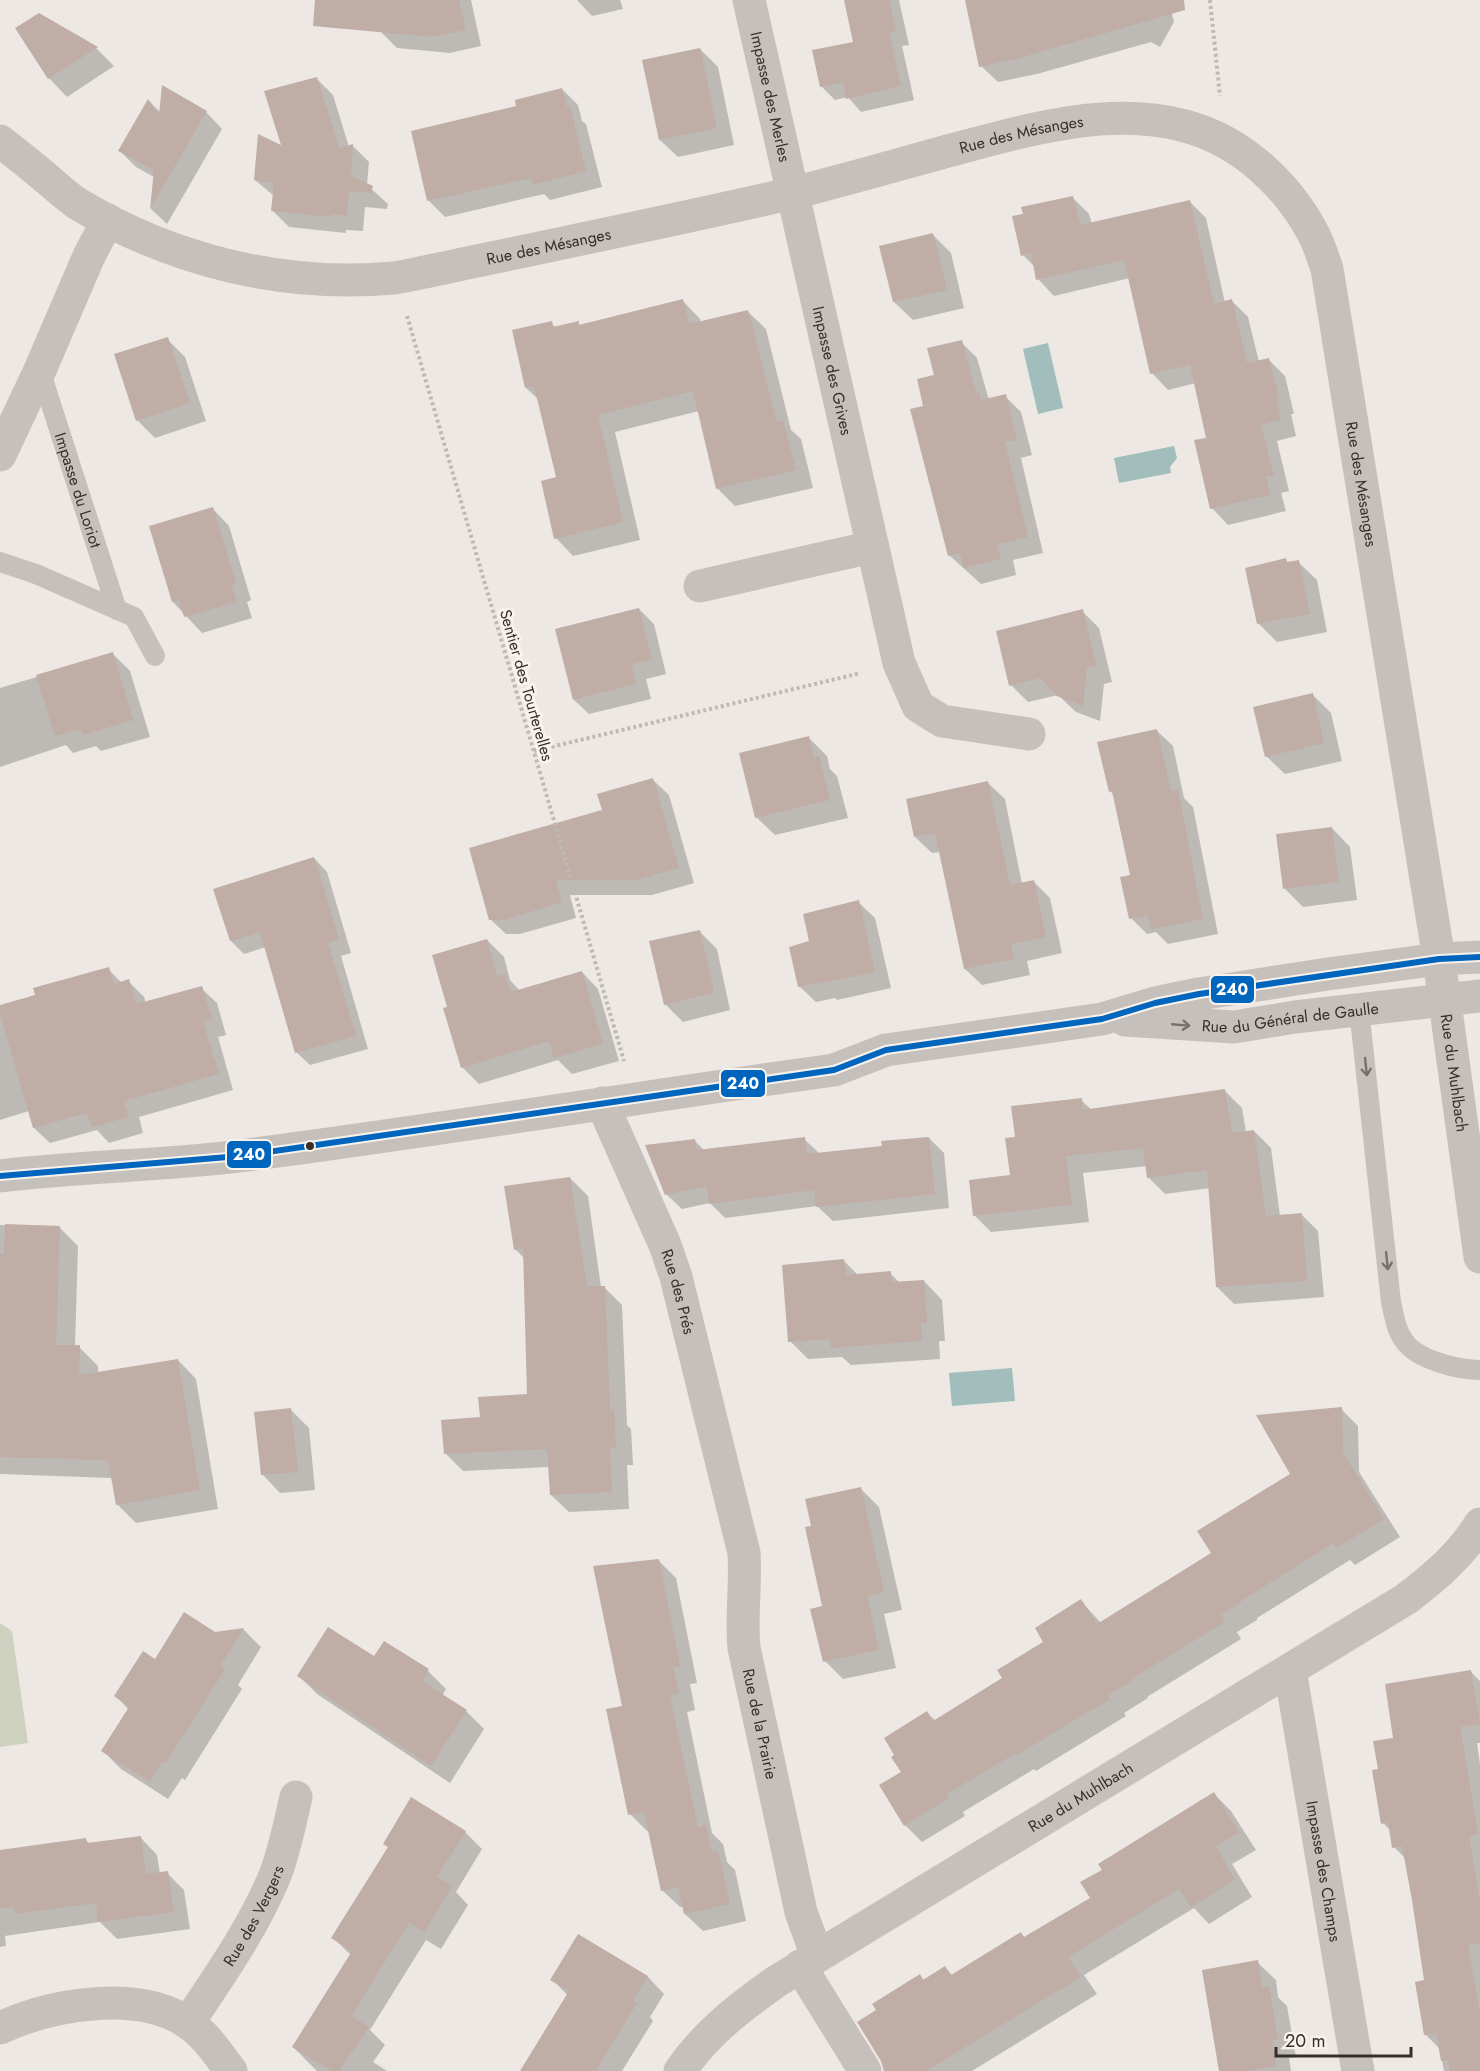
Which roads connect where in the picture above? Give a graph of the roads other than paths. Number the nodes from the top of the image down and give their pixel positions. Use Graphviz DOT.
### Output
graph roads {
  1 [pos="749,0"];
  2 [pos="0,141"];
  3 [pos="794,192"];
  4 [pos="108,219"];
  5 [pos="40,370"];
  6 [pos="0,455"];
  7 [pos="872,547"];
  8 [pos="0,562"];
  9 [pos="700,586"];
  10 [pos="117,610"];
  11 [pos="155,656"];
  12 [pos="1029,734"];
  13 [pos="1480,957"];
  14 [pos="1439,960"];
  15 [pos="1480,996"];
  16 [pos="1445,999"];
  17 [pos="1359,1009"];
  18 [pos="1102,1019"];
  19 [pos="603,1103"];
  20 [pos="0,1176"];
  21 [pos="1480,1257"];
  22 [pos="1480,1370"];
  23 [pos="728,1489"];
  24 [pos="1480,1524"];
  25 [pos="1290,1670"];
  26 [pos="296,1797"];
  27 [pos="809,1961"];
  28 [pos="188,2023"];
  29 [pos="0,2028"];
  30 [pos="231,2071"];
  31 [pos="680,2071"];
  32 [pos="865,2071"];
  33 [pos="1358,2071"];
  1 -- 3 [label="street, Impasse des Merles"];
  2 -- 4 [label="street, Rue des Mésanges"];
  3 -- 4 [label="street, Rue des Mésanges"];
  3 -- 7 [label="street, Impasse des Grives"];
  3 -- 14 [label="street, Rue des Mésanges"];
  4 -- 5 [label="street"];
  5 -- 6 [label="street"];
  5 -- 10 [label="lane, Impasse du Loriot"];
  7 -- 9 [label="street"];
  7 -- 12 [label="street, Impasse des Grives"];
  8 -- 10 [label="lane"];
  10 -- 11 [label="lane"];
  13 -- 14 [label="street, Rue du Général de Gaulle"];
  14 -- 16 [label="street, Rue du Muhlbach"];
  14 -- 18 [label="street, Rue du Général de Gaulle"];
  15 -- 16 [label="street, Rue du Général de Gaulle"];
  16 -- 17 [label="street, Rue du Général de Gaulle"];
  16 -- 21 [label="street, Rue du Muhlbach"];
  18 -- 17 [label="street, Rue du Général de Gaulle, one-way"];
  17 -- 22 [label="lane, one-way"];
  18 -- 19 [label="street, Rue du Général de Gaulle"];
  19 -- 20 [label="street, Rue du Général de Gaulle"];
  19 -- 23 [label="street, Rue des Prés"];
  23 -- 27 [label="street, Rue de la Prairie"];
  24 -- 25 [label="street, Rue du Muhlbach"];
  25 -- 27 [label="street, Rue du Muhlbach"];
  25 -- 33 [label="street, Impasse des Champs"];
  26 -- 28 [label="street, Rue des Vergers"];
  27 -- 31 [label="street, Rue du Muhlbach"];
  27 -- 32 [label="street, Rue de la Prairie"];
  28 -- 29 [label="street"];
  28 -- 30 [label="street"];
}
